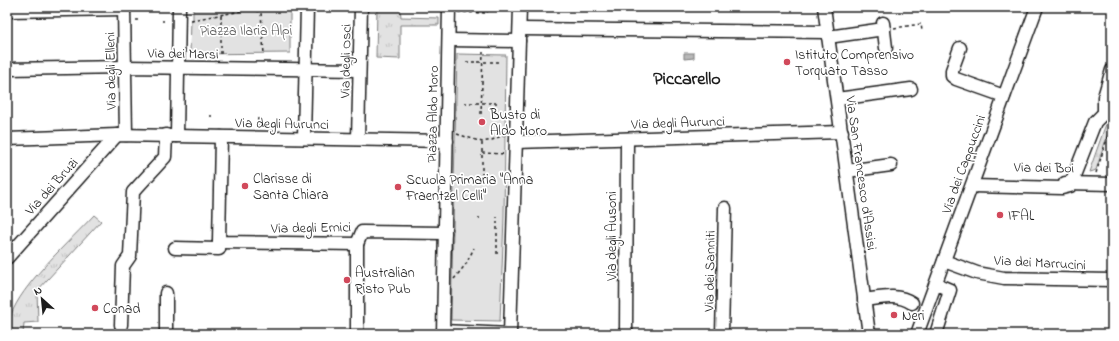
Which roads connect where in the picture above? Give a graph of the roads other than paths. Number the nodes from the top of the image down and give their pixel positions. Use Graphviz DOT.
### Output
graph roads {
  1 [pos="179,7"];
  2 [pos="307,7"];
  3 [pos="361,7"];
  4 [pos="520,7"];
  5 [pos="824,7"];
  6 [pos="1037,7"];
  7 [pos="124,8"];
  8 [pos="452,10"];
  9 [pos="7,11"];
  10 [pos="828,34"];
  11 [pos="519,35"];
  12 [pos="449,40"];
  13 [pos="886,48"];
  14 [pos="960,48"];
  15 [pos="125,67"];
  16 [pos="178,68"];
  17 [pos="7,70"];
  18 [pos="306,70"];
  19 [pos="359,70"];
  20 [pos="1112,70"];
  21 [pos="911,89"];
  22 [pos="1004,96"];
  23 [pos="837,99"];
  24 [pos="1108,112"];
  25 [pos="842,132"];
  26 [pos="121,135"];
  27 [pos="172,136"];
  28 [pos="221,136"];
  29 [pos="450,137"];
  30 [pos="304,138"];
  31 [pos="7,139"];
  32 [pos="358,139"];
  33 [pos="627,139"];
  34 [pos="516,142"];
  35 [pos="891,165"];
  36 [pos="847,171"];
  37 [pos="976,173"];
  38 [pos="1112,184"];
  39 [pos="1070,185"];
  40 [pos="972,186"];
  41 [pos="725,208"];
  42 [pos="445,233"];
  43 [pos="219,242"];
  44 [pos="357,244"];
  45 [pos="176,248"];
  46 [pos="7,258"];
  47 [pos="944,261"];
  48 [pos="1112,280"];
  49 [pos="936,284"];
  50 [pos="166,293"];
  51 [pos="864,300"];
  52 [pos="912,303"];
  53 [pos="121,325"];
  54 [pos="443,333"];
  55 [pos="874,333"];
  56 [pos="916,333"];
  57 [pos="166,334"];
  58 [pos="357,334"];
  59 [pos="510,334"];
  60 [pos="626,334"];
  61 [pos="722,334"];
  62 [pos="936,334"];
  1 -- 16 [label="street"];
  2 -- 18 [label="street"];
  3 -- 19 [label="street, Via degli Osci"];
  4 -- 11 [label="street, Piazza Aldo Moro"];
  5 -- 10 [label="street, Via San Francesco d'Assisi"];
  6 -- 22 [label="street, Via dei Cappuccini"];
  7 -- 9 [label="street"];
  7 -- 15 [label="street, Via degli Elleni"];
  8 -- 12 [label="street, Piazza Aldo Moro"];
  10 -- 11 [label="street"];
  10 -- 13 [label="street"];
  10 -- 23 [label="street, Via San Francesco d'Assisi"];
  11 -- 12 [label="street"];
  11 -- 34 [label="street, Piazza Aldo Moro"];
  12 -- 29 [label="street, Piazza Aldo Moro"];
  14 -- 22 [label="street"];
  15 -- 16 [label="street, Via dei Marsi"];
  15 -- 17 [label="street, Via dei Marsi"];
  15 -- 26 [label="street, Via degli Elleni"];
  16 -- 18 [label="street, Via dei Marsi"];
  16 -- 27 [label="street"];
  18 -- 19 [label="street, Via dei Marsi"];
  18 -- 30 [label="street"];
  19 -- 32 [label="street, Via degli Osci"];
  20 -- 24 [label="street"];
  21 -- 23 [label="street"];
  22 -- 37 [label="street, Via dei Cappuccini"];
  23 -- 25 [label="street, Via San Francesco d'Assisi"];
  24 -- 39 [label="street"];
  25 -- 33 [label="street, Via degli Aurunci"];
  25 -- 36 [label="street, Via San Francesco d'Assisi"];
  26 -- 27 [label="street, Via degli Aurunci"];
  26 -- 31 [label="street, Via degli Aurunci"];
  26 -- 46 [label="street, Via dei Bruzi"];
  27 -- 28 [label="street, Via degli Aurunci"];
  27 -- 53 [label="street"];
  28 -- 30 [label="street, Via degli Aurunci"];
  28 -- 43 [label="street"];
  29 -- 32 [label="street, Via degli Aurunci"];
  29 -- 42 [label="street, Piazza Aldo Moro"];
  30 -- 32 [label="street, Via degli Aurunci"];
  33 -- 34 [label="street, Via degli Aurunci"];
  33 -- 60 [label="street, Via degli Ausoni"];
  34 -- 59 [label="street, Piazza Aldo Moro"];
  35 -- 36 [label="street"];
  36 -- 51 [label="street, Via San Francesco d'Assisi"];
  37 -- 39 [label="street, Via dei Boi"];
  37 -- 40 [label="street, Via dei Cappuccini"];
  38 -- 39 [label="street, Via dei Boi"];
  39 -- 40 [label="street, Via dei Boi"];
  40 -- 47 [label="street, Via dei Cappuccini"];
  41 -- 61 [label="street, Via dei Sanniti"];
  42 -- 44 [label="street, Via degli Ernici"];
  42 -- 54 [label="street, Piazza Aldo Moro"];
  43 -- 44 [label="street, Via degli Ernici"];
  43 -- 45 [label="street, Via degli Ernici"];
  44 -- 58 [label="street"];
  47 -- 48 [label="street, Via dei Marrucini"];
  47 -- 49 [label="street, Via dei Cappuccini"];
  49 -- 56 [label="street, Via dei Cappuccini"];
  49 -- 62 [label="street"];
  50 -- 57 [label="street"];
  51 -- 52 [label="street"];
  51 -- 55 [label="street, Via San Francesco d'Assisi"];
  54 -- 59 [label="street, Piazza Aldo Moro"];
}
